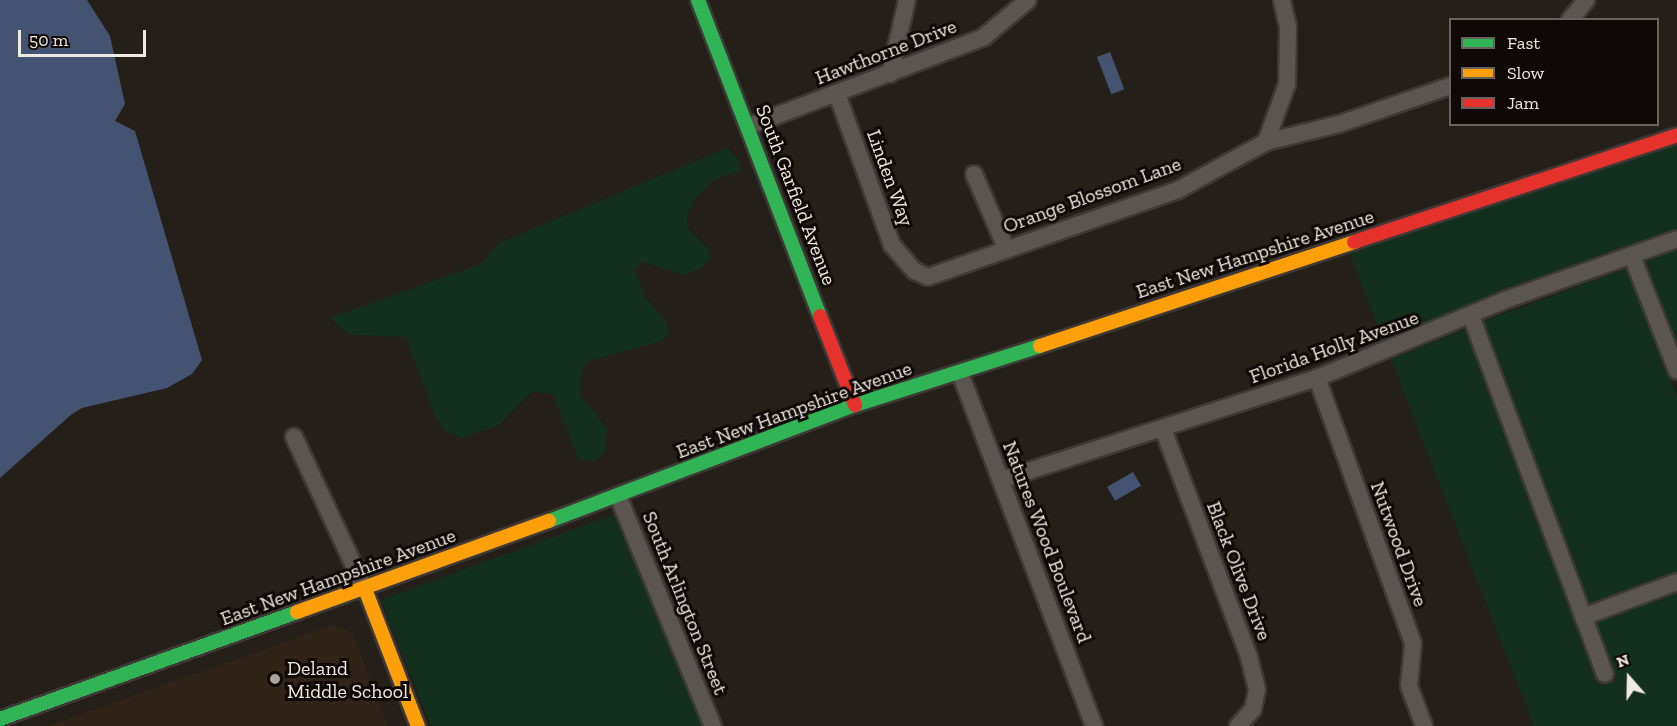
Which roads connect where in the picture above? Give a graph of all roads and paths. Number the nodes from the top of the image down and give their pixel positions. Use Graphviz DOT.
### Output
graph roads {
  1 [pos="698,0"];
  2 [pos="908,0"];
  3 [pos="1028,0"];
  4 [pos="1282,0"];
  5 [pos="1586,0"];
  6 [pos="1572,18"];
  7 [pos="890,74"];
  8 [pos="1449,86"];
  9 [pos="837,94"];
  10 [pos="749,126"];
  11 [pos="1677,135"];
  12 [pos="1266,142"];
  13 [pos="974,174"];
  14 [pos="1677,239"];
  15 [pos="1006,248"];
  16 [pos="1632,256"];
  17 [pos="915,271"];
  18 [pos="1471,316"];
  19 [pos="1677,371"];
  20 [pos="960,373"];
  21 [pos="1317,378"];
  22 [pos="855,405"];
  23 [pos="1163,429"];
  24 [pos="294,436"];
  25 [pos="1000,480"];
  26 [pos="618,496"];
  27 [pos="1677,582"];
  28 [pos="365,589"];
  29 [pos="1583,617"];
  30 [pos="1605,674"];
  31 [pos="0,719"];
  32 [pos="417,726"];
  33 [pos="713,726"];
  34 [pos="1094,726"];
  35 [pos="1238,726"];
  36 [pos="1424,726"];
  1 -- 10 [label="street, South Garfield Avenue"];
  2 -- 7 [label="street"];
  3 -- 7 [label="street, Hawthorne Drive"];
  4 -- 12 [label="street"];
  5 -- 6 [label="street"];
  7 -- 9 [label="street, Hawthorne Drive"];
  8 -- 12 [label="street, Orange Blossom Lane"];
  9 -- 10 [label="street, Hawthorne Drive"];
  9 -- 17 [label="street, Linden Way"];
  10 -- 22 [label="street, South Garfield Avenue"];
  11 -- 20 [label="street, East New Hampshire Avenue"];
  12 -- 15 [label="street, Orange Blossom Lane"];
  13 -- 15 [label="street"];
  14 -- 16 [label="street, Florida Holly Avenue"];
  15 -- 17 [label="street, Orange Blossom Lane"];
  16 -- 18 [label="street, Florida Holly Avenue"];
  16 -- 19 [label="street"];
  18 -- 21 [label="street, Florida Holly Avenue"];
  18 -- 29 [label="street"];
  20 -- 22 [label="street, East New Hampshire Avenue"];
  20 -- 25 [label="street, Natures Wood Boulevard"];
  21 -- 23 [label="street, Florida Holly Avenue"];
  21 -- 36 [label="street, Nutwood Drive"];
  22 -- 26 [label="street, East New Hampshire Avenue"];
  23 -- 25 [label="street, Florida Holly Avenue"];
  23 -- 35 [label="street, Black Olive Drive"];
  24 -- 28 [label="street"];
  25 -- 34 [label="street, Natures Wood Boulevard"];
  26 -- 28 [label="street, East New Hampshire Avenue"];
  26 -- 33 [label="street, South Arlington Street"];
  27 -- 29 [label="street"];
  28 -- 31 [label="street, East New Hampshire Avenue"];
  28 -- 32 [label="street"];
  29 -- 30 [label="street"];
}
